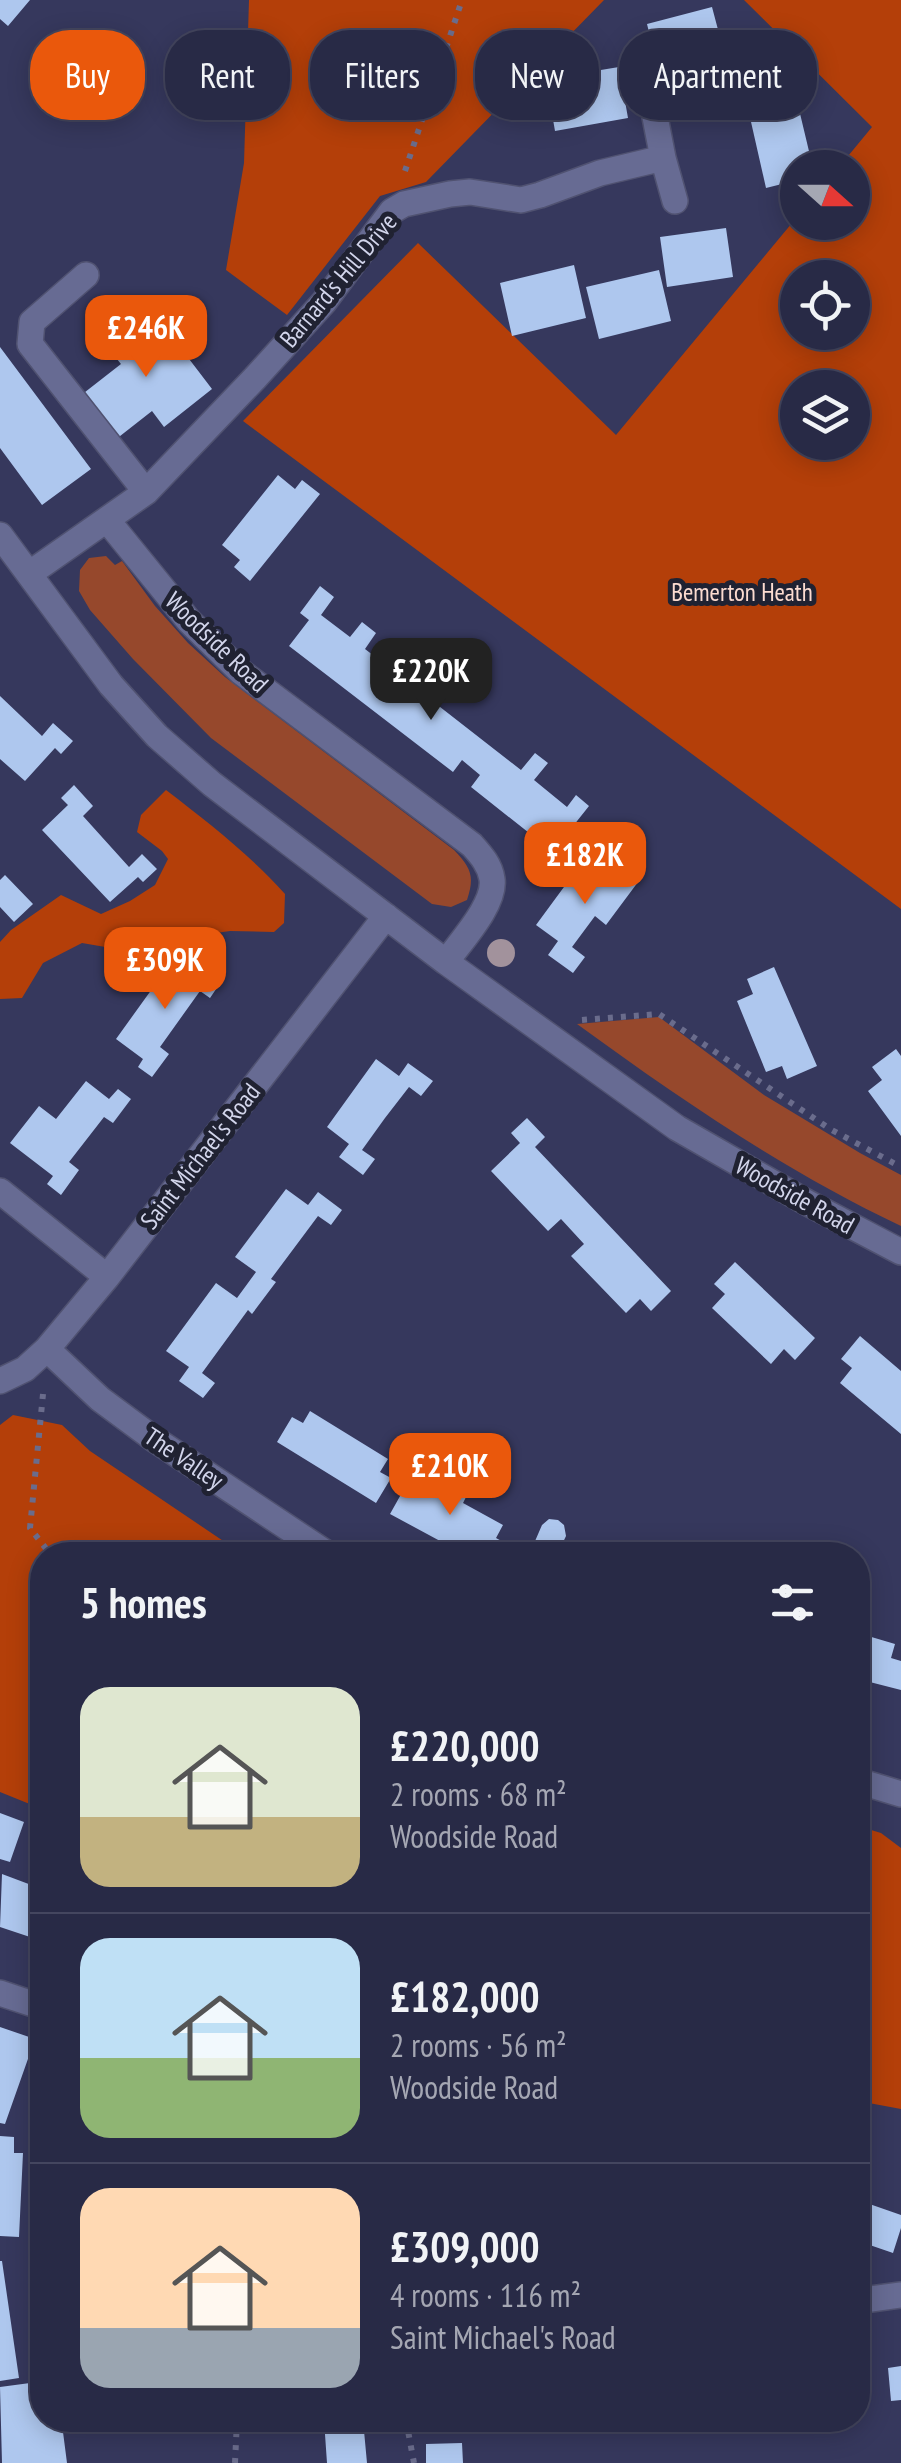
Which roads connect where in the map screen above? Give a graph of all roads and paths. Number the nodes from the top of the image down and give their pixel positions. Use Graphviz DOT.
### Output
graph roads {
  1 [pos="462,0"];
  2 [pos="656,120"];
  3 [pos="663,158"];
  4 [pos="675,201"];
  5 [pos="392,210"];
  6 [pos="86,275"];
  7 [pos="146,492"];
  8 [pos="106,520"];
  9 [pos="0,534"];
  10 [pos="29,574"];
  11 [pos="386,916"];
  12 [pos="446,962"];
  13 [pos="556,1041"];
  14 [pos="901,1167"];
  15 [pos="0,1190"];
  16 [pos="901,1252"];
  17 [pos="107,1277"];
  18 [pos="47,1349"];
  19 [pos="0,1382"];
  20 [pos="41,1542"];
  21 [pos="310,1542"];
  22 [pos="870,1785"];
  23 [pos="901,1794"];
  24 [pos="0,1993"];
  25 [pos="30,2004"];
  26 [pos="901,2295"];
  27 [pos="870,2299"];
  28 [pos="236,2432"];
  29 [pos="408,2432"];
  30 [pos="235,2463"];
  31 [pos="414,2463"];
  1 -- 5 [label="path"];
  2 -- 3 [label="street"];
  3 -- 4 [label="street"];
  3 -- 5 [label="street, Barnard's Hill Drive"];
  5 -- 7 [label="street, Barnard's Hill Drive"];
  6 -- 7 [label="street"];
  7 -- 8 [label="street, Barnard's Hill Drive"];
  8 -- 10 [label="street, Barnard's Hill Drive"];
  8 -- 12 [label="street, Woodside Road"];
  9 -- 10 [label="street, Woodside Road"];
  10 -- 11 [label="street, Woodside Road"];
  11 -- 12 [label="street, Woodside Road"];
  11 -- 17 [label="street, Saint Michael's Road"];
  12 -- 13 [label="street, Woodside Road"];
  13 -- 14 [label="path"];
  13 -- 16 [label="street, Woodside Road"];
  15 -- 17 [label="street"];
  17 -- 18 [label="street, Saint Michael's Road"];
  18 -- 19 [label="street, Saint Michael's Road"];
  18 -- 20 [label="path"];
  18 -- 21 [label="street, The Valley"];
  22 -- 23 [label="street"];
  24 -- 25 [label="street"];
  26 -- 27 [label="street"];
  28 -- 30 [label="path"];
  29 -- 31 [label="path"];
}
